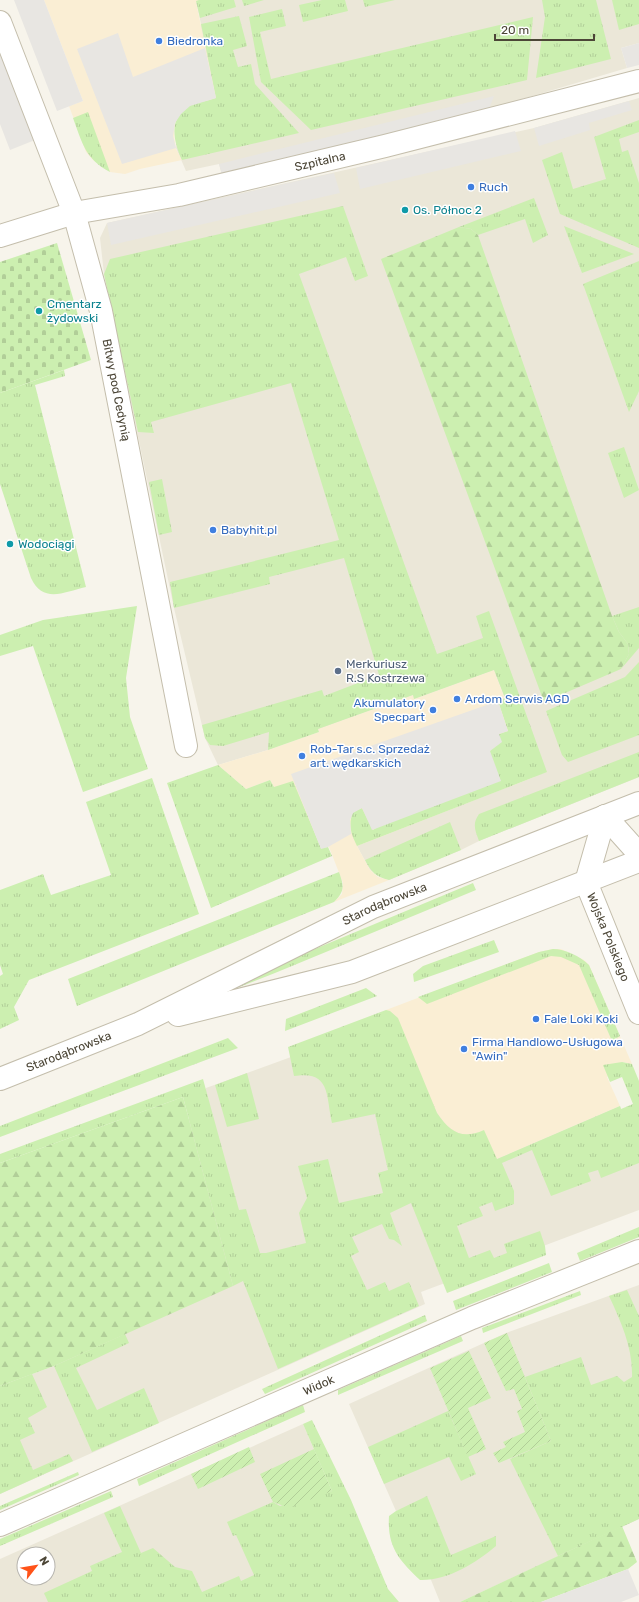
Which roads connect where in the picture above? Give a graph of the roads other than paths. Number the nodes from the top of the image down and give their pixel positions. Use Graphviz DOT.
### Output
graph roads {
  1 [pos="0,22"];
  2 [pos="639,80"];
  3 [pos="74,213"];
  4 [pos="0,236"];
  5 [pos="186,746"];
  6 [pos="639,803"];
  7 [pos="605,816"];
  8 [pos="639,854"];
  9 [pos="639,861"];
  10 [pos="586,882"];
  11 [pos="639,1013"];
  12 [pos="138,1024"];
  13 [pos="0,1079"];
  14 [pos="639,1251"];
  15 [pos="0,1525"];
  1 -- 3 [label="street, Bitwy pod Cedynią"];
  2 -- 3 [label="street, Szpitalna"];
  3 -- 4 [label="street, Szpitalna"];
  3 -- 5 [label="street, Bitwy pod Cedynią"];
  6 -- 7 [label="street, Starodąbrowska"];
  7 -- 8 [label="street"];
  7 -- 10 [label="street, Wojska Polskiego"];
  7 -- 12 [label="street, Starodąbrowska"];
  9 -- 10 [label="street, Starodąbrowska"];
  10 -- 11 [label="street, Wojska Polskiego"];
  10 -- 12 [label="street, Starodąbrowska"];
  12 -- 13 [label="street, Starodąbrowska"];
  14 -- 15 [label="street, Widok"];
}
